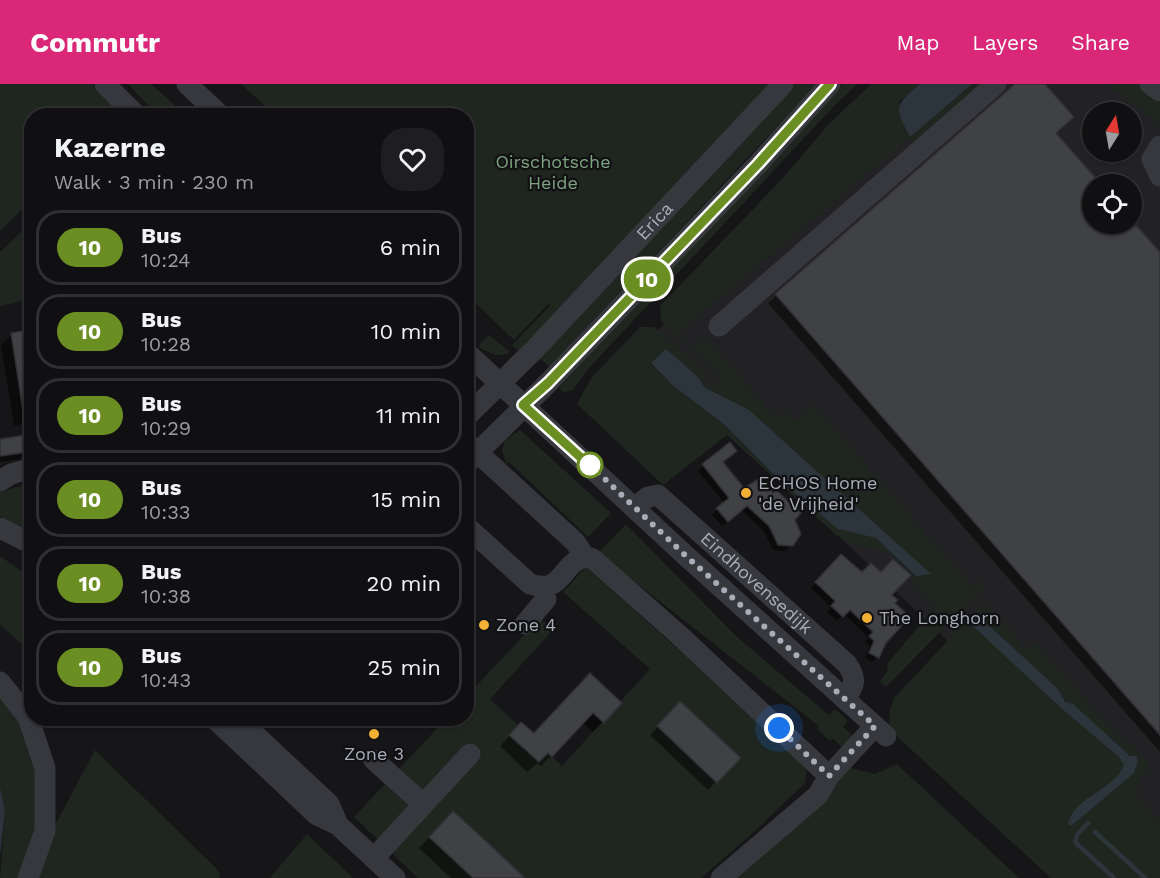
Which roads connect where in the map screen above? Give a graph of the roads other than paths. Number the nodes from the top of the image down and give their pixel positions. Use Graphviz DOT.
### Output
graph roads {
  1 [pos="105,84"];
  2 [pos="188,84"];
  3 [pos="783,84"];
  4 [pos="830,84"];
  5 [pos="996,84"];
  6 [pos="1150,84"];
  7 [pos="1160,91"];
  8 [pos="129,108"];
  9 [pos="213,108"];
  10 [pos="1160,146"];
  11 [pos="1160,176"];
  12 [pos="719,326"];
  13 [pos="474,360"];
  14 [pos="499,383"];
  15 [pos="523,405"];
  16 [pos="474,409"];
  17 [pos="474,448"];
  18 [pos="474,455"];
  19 [pos="24,470"];
  20 [pos="0,481"];
  21 [pos="0,528"];
  22 [pos="474,533"];
  23 [pos="24,540"];
  24 [pos="585,557"];
  25 [pos="547,597"];
  26 [pos="525,624"];
  27 [pos="0,682"];
  28 [pos="24,712"];
  29 [pos="31,726"];
  30 [pos="228,726"];
  31 [pos="471,754"];
  32 [pos="374,760"];
  33 [pos="829,776"];
  34 [pos="423,804"];
  35 [pos="374,858"];
  36 [pos="28,878"];
  37 [pos="395,878"];
  38 [pos="721,878"];
  1 -- 8 [label="street"];
  2 -- 9 [label="street"];
  3 -- 14 [label="street, Erica"];
  4 -- 15 [label="street, Erica"];
  5 -- 12 [label="street"];
  6 -- 7 [label="street"];
  10 -- 11 [label="street"];
  13 -- 14 [label="street, Eindhovensedijk"];
  14 -- 15 [label="street, Eindhovensedijk"];
  14 -- 16 [label="street, Erica"];
  15 -- 17 [label="street, Erica"];
  15 -- 33 [label="street, Eindhovensedijk"];
  18 -- 24 [label="street"];
  19 -- 20 [label="street"];
  21 -- 23 [label="street"];
  22 -- 25 [label="street"];
  24 -- 25 [label="street"];
  24 -- 33 [label="street"];
  25 -- 26 [label="street"];
  27 -- 28 [label="street"];
  29 -- 36 [label="street"];
  30 -- 35 [label="street"];
  31 -- 34 [label="street"];
  32 -- 34 [label="street"];
  33 -- 38 [label="street"];
  34 -- 35 [label="street"];
  35 -- 37 [label="street"];
}
